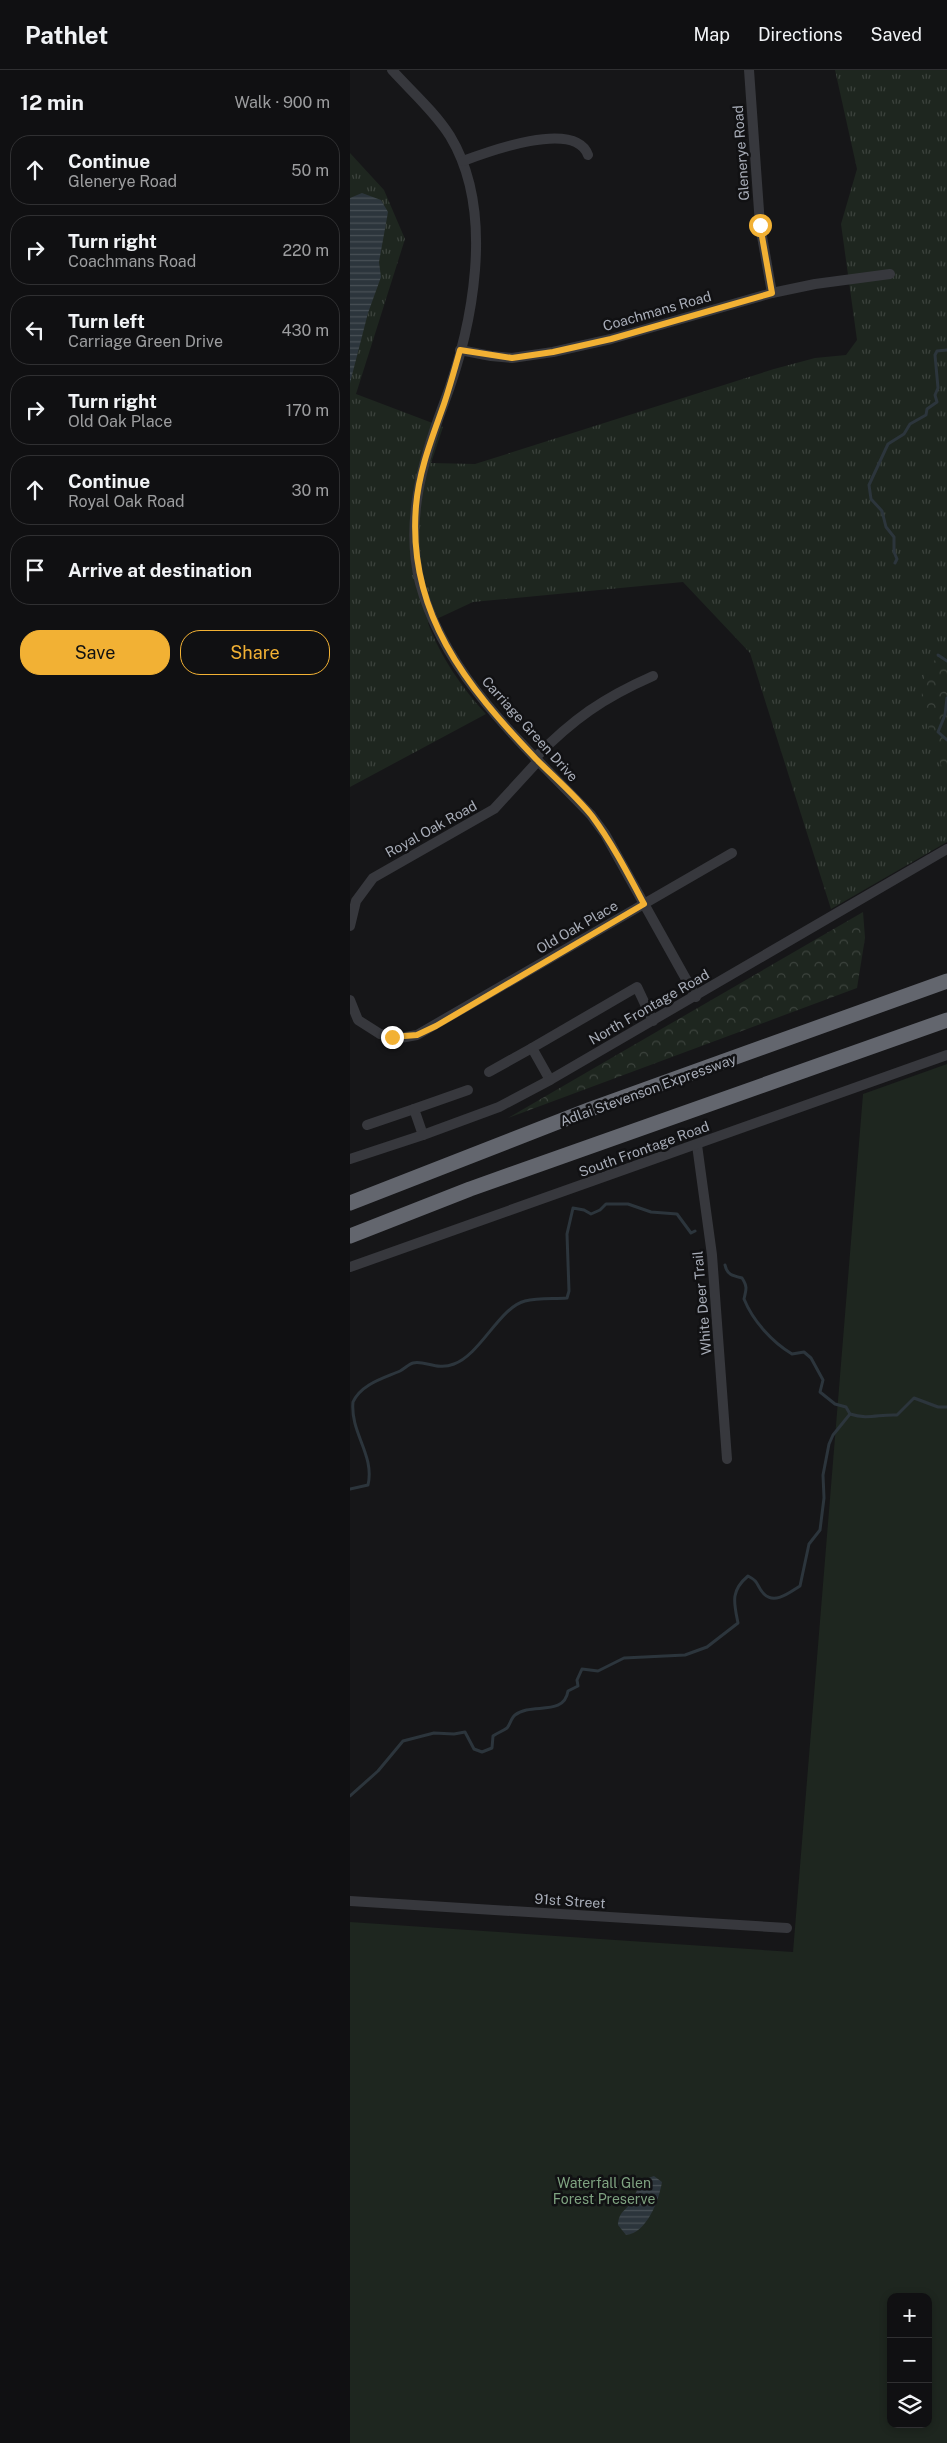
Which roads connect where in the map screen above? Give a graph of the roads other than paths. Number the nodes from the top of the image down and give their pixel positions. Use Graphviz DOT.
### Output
graph roads {
  1 [pos="392,70"];
  2 [pos="749,70"];
  3 [pos="588,155"];
  4 [pos="463,161"];
  5 [pos="890,274"];
  6 [pos="772,293"];
  7 [pos="460,350"];
  8 [pos="653,676"];
  9 [pos="537,759"];
  10 [pos="947,849"];
  11 [pos="732,853"];
  12 [pos="644,904"];
  13 [pos="350,926"];
  14 [pos="947,981"];
  15 [pos="696,997"];
  16 [pos="350,1000"];
  17 [pos="947,1020"];
  18 [pos="653,1021"];
  19 [pos="532,1048"];
  20 [pos="947,1055"];
  21 [pos="489,1072"];
  22 [pos="550,1080"];
  23 [pos="468,1090"];
  24 [pos="414,1109"];
  25 [pos="366,1125"];
  26 [pos="423,1135"];
  27 [pos="697,1145"];
  28 [pos="350,1159"];
  29 [pos="350,1203"];
  30 [pos="350,1236"];
  31 [pos="350,1268"];
  32 [pos="727,1459"];
  33 [pos="350,1901"];
  34 [pos="787,1928"];
  1 -- 4 [label="street, Carriage Green Drive"];
  2 -- 6 [label="street, Glenerye Road"];
  3 -- 4 [label="street"];
  4 -- 7 [label="street, Carriage Green Drive"];
  5 -- 6 [label="street, Coachmans Road"];
  6 -- 7 [label="street, Coachmans Road"];
  7 -- 9 [label="street, Carriage Green Drive"];
  8 -- 9 [label="street, Royal Oak Road"];
  9 -- 12 [label="street, Carriage Green Drive"];
  9 -- 13 [label="street, Royal Oak Road"];
  10 -- 15 [label="street, North Frontage Road"];
  11 -- 12 [label="street, Old Oak Place"];
  12 -- 15 [label="street, Carriage Green Drive"];
  12 -- 16 [label="street, Old Oak Place"];
  14 -- 29 [label="highway, Adlai Stevenson Expressway"];
  15 -- 18 [label="street, North Frontage Road"];
  17 -- 30 [label="highway"];
  18 -- 19 [label="street"];
  18 -- 22 [label="street, North Frontage Road"];
  19 -- 21 [label="street"];
  19 -- 22 [label="street"];
  20 -- 27 [label="street, South Frontage Road"];
  22 -- 26 [label="street, North Frontage Road"];
  23 -- 24 [label="street"];
  24 -- 25 [label="street"];
  24 -- 26 [label="street"];
  26 -- 28 [label="street, North Frontage Road"];
  27 -- 31 [label="street, South Frontage Road"];
  27 -- 32 [label="street, White Deer Trail"];
  33 -- 34 [label="street, 91st Street"];
}
